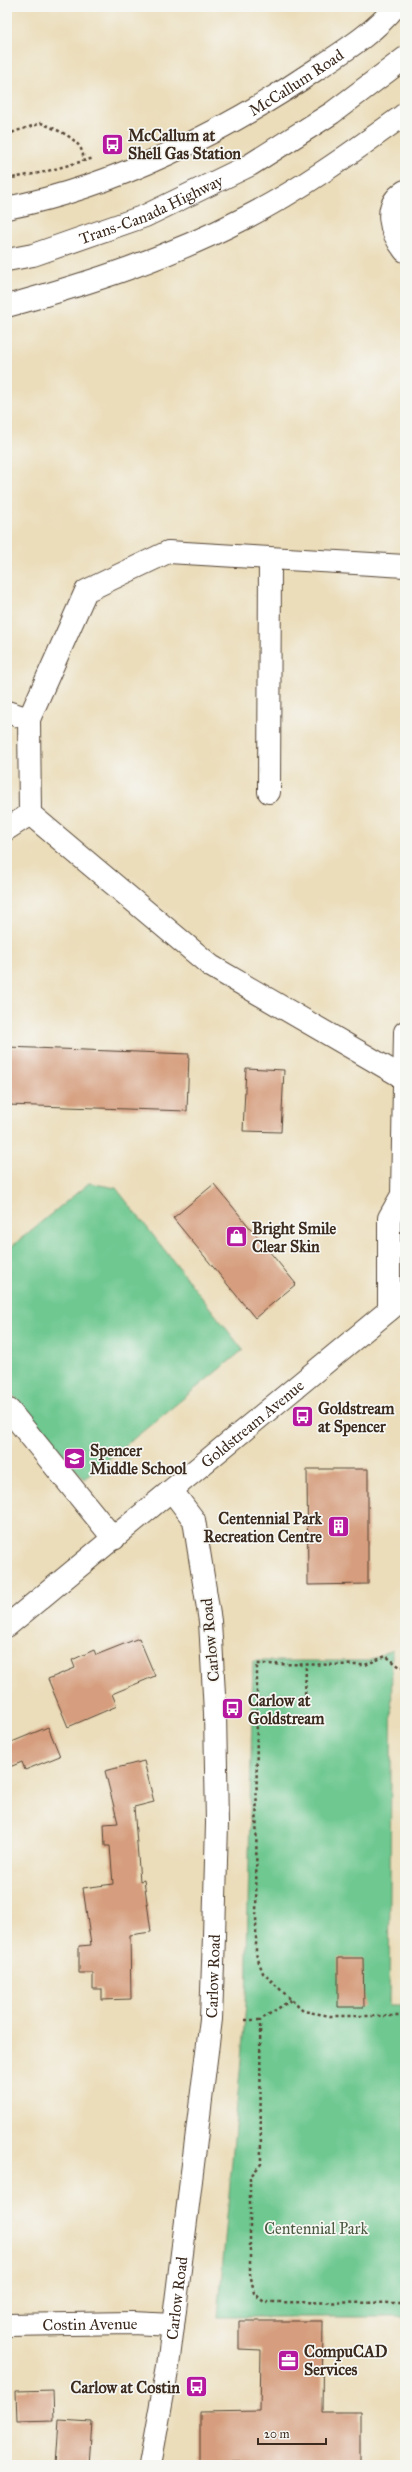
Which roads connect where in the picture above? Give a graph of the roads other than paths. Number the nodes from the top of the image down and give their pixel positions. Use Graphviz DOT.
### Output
graph roads {
  1 [pos="395,7"];
  2 [pos="405,58"];
  3 [pos="405,114"];
  4 [pos="405,191"];
  5 [pos="7,208"];
  6 [pos="405,251"];
  7 [pos="7,260"];
  8 [pos="7,306"];
  9 [pos="270,559"];
  10 [pos="405,566"];
  11 [pos="7,712"];
  12 [pos="29,719"];
  13 [pos="269,792"];
  14 [pos="30,814"];
  15 [pos="7,828"];
  16 [pos="405,1032"];
  17 [pos="404,1078"];
  18 [pos="404,1200"];
  19 [pos="397,1304"];
  20 [pos="7,1411"];
  21 [pos="172,1491"];
  22 [pos="114,1539"];
  23 [pos="7,1626"];
  24 [pos="7,2325"];
  25 [pos="173,2325"];
  26 [pos="150,2465"];
  1 -- 5 [label="main road, McCallum Road"];
  2 -- 7 [label="main road, Trans-Canada Highway"];
  3 -- 8 [label="main road"];
  4 -- 6 [label="main road"];
  9 -- 10 [label="main road"];
  9 -- 12 [label="main road"];
  9 -- 13 [label="main road"];
  11 -- 12 [label="main road"];
  12 -- 14 [label="main road"];
  14 -- 15 [label="main road"];
  14 -- 17 [label="main road"];
  16 -- 17 [label="main road"];
  17 -- 18 [label="main road"];
  18 -- 19 [label="main road"];
  19 -- 21 [label="main road, Goldstream Avenue"];
  20 -- 22 [label="main road"];
  21 -- 22 [label="main road, Goldstream Avenue"];
  21 -- 25 [label="main road, Carlow Road"];
  22 -- 23 [label="main road, Goldstream Avenue"];
  24 -- 25 [label="main road, Costin Avenue"];
  25 -- 26 [label="main road, Carlow Road"];
}
